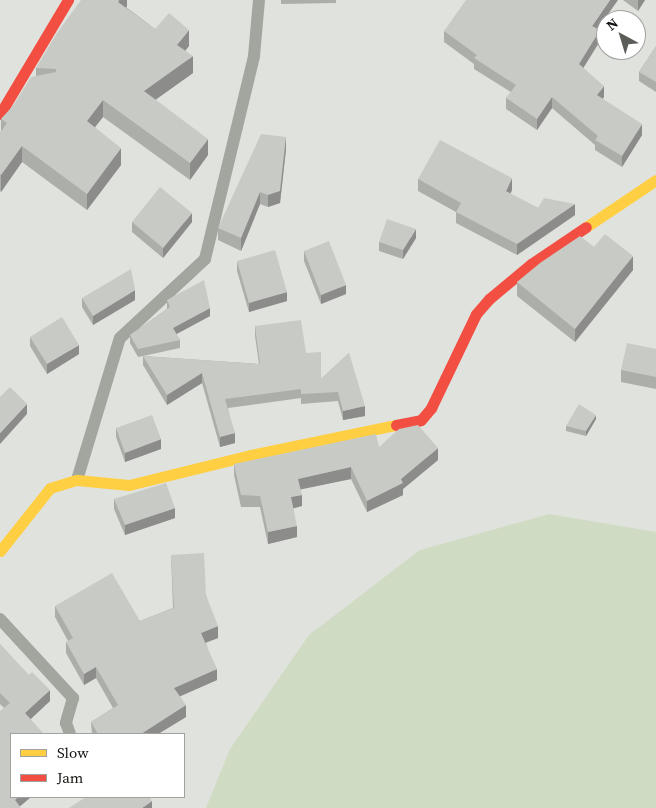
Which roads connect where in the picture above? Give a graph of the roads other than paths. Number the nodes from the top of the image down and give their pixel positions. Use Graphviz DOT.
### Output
graph roads {
  1 [pos="68,0"];
  2 [pos="259,0"];
  3 [pos="0,114"];
  4 [pos="656,180"];
  5 [pos="77,480"];
  6 [pos="0,551"];
  7 [pos="0,619"];
  8 [pos="70,733"];
  1 -- 3 [label="street"];
  2 -- 5 [label="lane"];
  4 -- 5 [label="street"];
  5 -- 6 [label="street"];
  7 -- 8 [label="lane"];
}
